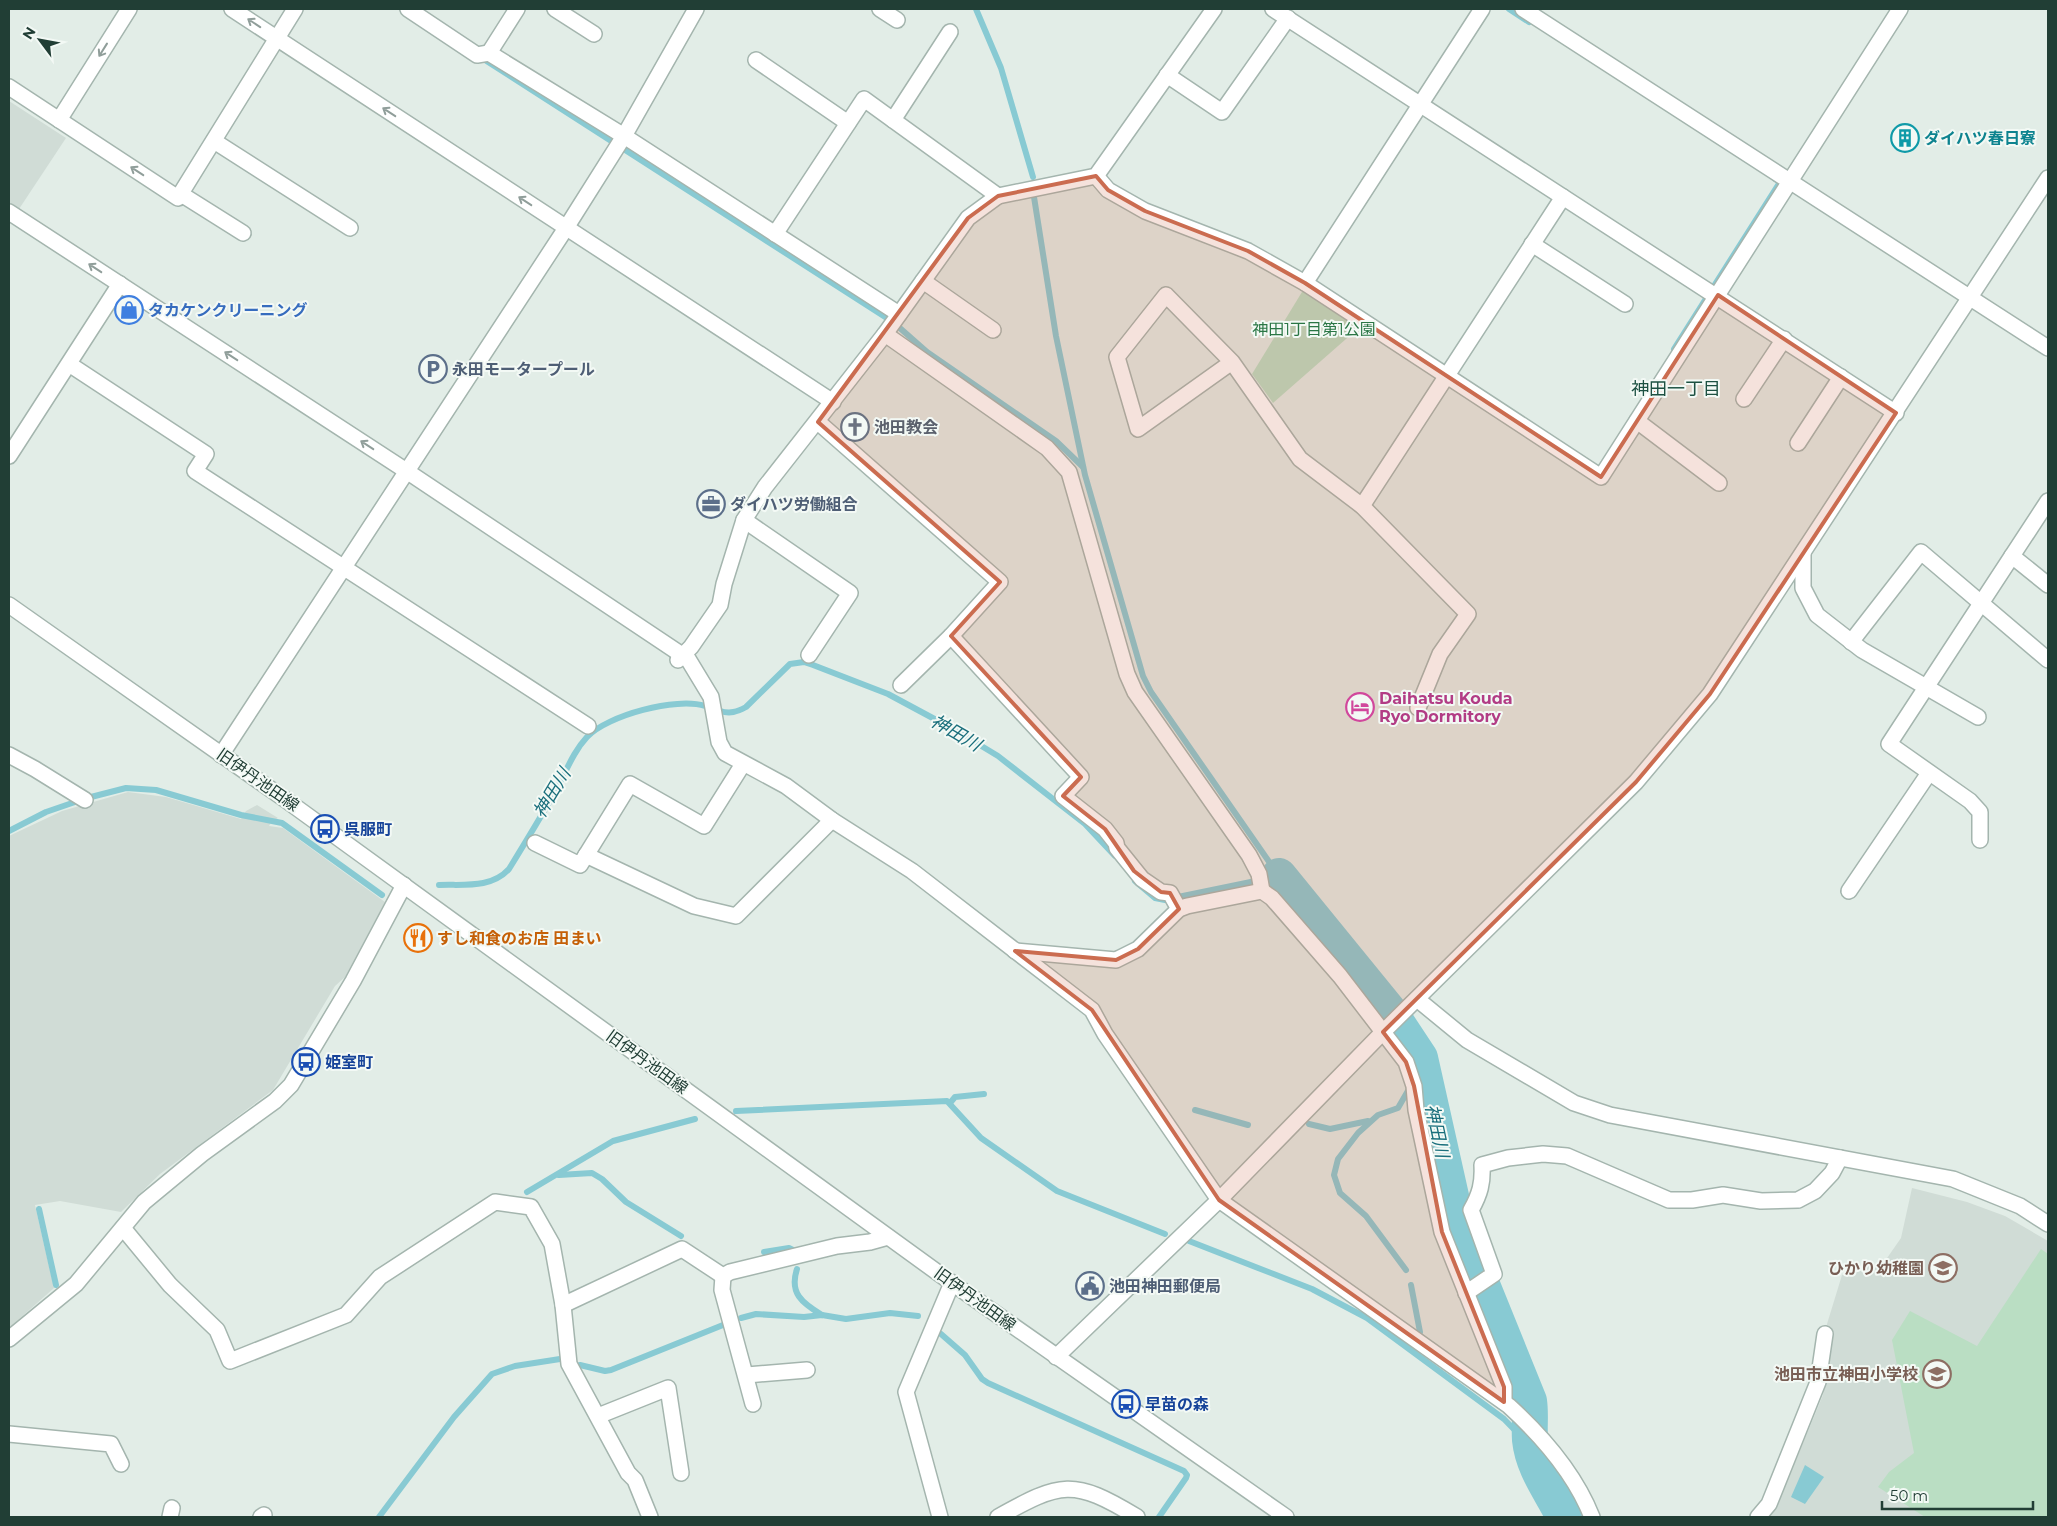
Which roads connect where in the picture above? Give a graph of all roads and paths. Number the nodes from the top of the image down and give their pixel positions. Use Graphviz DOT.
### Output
graph roads {
  1 [pos="128,9"];
  2 [pos="232,9"];
  3 [pos="295,9"];
  4 [pos="408,9"];
  5 [pos="517,9"];
  6 [pos="555,9"];
  7 [pos="696,9"];
  8 [pos="880,9"];
  9 [pos="1214,9"];
  10 [pos="1274,9"];
  11 [pos="1482,9"];
  12 [pos="1523,9"];
  13 [pos="1900,9"];
  14 [pos="1288,18"];
  15 [pos="897,20"];
  16 [pos="950,32"];
  17 [pos="594,34"];
  18 [pos="276,38"];
  19 [pos="489,53"];
  20 [pos="756,60"];
  21 [pos="1167,75"];
  22 [pos="9,87"];
  23 [pos="1420,104"];
  24 [pos="59,120"];
  25 [pos="894,120"];
  26 [pos="848,123"];
  27 [pos="624,136"];
  28 [pos="214,142"];
  29 [pos="1096,176"];
  30 [pos="2048,178"];
  31 [pos="1790,182"];
  32 [pos="180,196"];
  33 [pos="998,196"];
  34 [pos="1564,196"];
  35 [pos="9,212"];
  36 [pos="350,228"];
  37 [pos="566,228"];
  38 [pos="243,233"];
  39 [pos="775,234"];
  40 [pos="1532,244"];
  41 [pos="923,281"];
  42 [pos="1305,283"];
  43 [pos="120,284"];
  44 [pos="1718,296"];
  45 [pos="1970,297"];
  46 [pos="1625,304"];
  47 [pos="899,314"];
  48 [pos="993,330"];
  49 [pos="885,334"];
  50 [pos="1784,339"];
  51 [pos="2048,348"];
  52 [pos="1232,362"];
  53 [pos="69,364"];
  54 [pos="1446,377"];
  55 [pos="1841,377"];
  56 [pos="1744,399"];
  57 [pos="833,402"];
  58 [pos="1896,412"];
  59 [pos="1637,421"];
  60 [pos="818,422"];
  61 [pos="1798,443"];
  62 [pos="9,456"];
  63 [pos="408,472"];
  64 [pos="1719,483"];
  65 [pos="2048,501"];
  66 [pos="1362,506"];
  67 [pos="744,520"];
  68 [pos="1804,554"];
  69 [pos="2012,556"];
  70 [pos="344,567"];
  71 [pos="2048,585"];
  72 [pos="1982,602"];
  73 [pos="9,605"];
  74 [pos="952,636"];
  75 [pos="1851,642"];
  76 [pos="809,655"];
  77 [pos="680,658"];
  78 [pos="2048,660"];
  79 [pos="901,685"];
  80 [pos="1928,686"];
  81 [pos="1418,708"];
  82 [pos="1978,717"];
  83 [pos="588,726"];
  84 [pos="9,755"];
  85 [pos="221,755"];
  86 [pos="743,764"];
  87 [pos="1929,773"];
  88 [pos="85,800"];
  89 [pos="832,820"];
  90 [pos="1980,840"];
  91 [pos="535,843"];
  92 [pos="586,855"];
  93 [pos="1260,883"];
  94 [pos="404,885"];
  95 [pos="1849,891"];
  96 [pos="1179,909"];
  97 [pos="1016,951"];
  98 [pos="1413,1003"];
  99 [pos="1385,1030"];
  100 [pos="1840,1158"];
  101 [pos="1219,1200"];
  102 [pos="2048,1224"];
  103 [pos="123,1228"];
  104 [pos="888,1237"];
  105 [pos="723,1276"];
  106 [pos="952,1283"];
  107 [pos="1468,1291"];
  108 [pos="563,1305"];
  109 [pos="1825,1334"];
  110 [pos="9,1339"];
  111 [pos="1056,1357"];
  112 [pos="807,1370"];
  113 [pos="747,1375"];
  114 [pos="1504,1402"];
  115 [pos="754,1404"];
  116 [pos="598,1416"];
  117 [pos="9,1434"];
  118 [pos="121,1464"];
  119 [pos="680,1473"];
  120 [pos="650,1517"];
  121 [pos="940,1517"];
  122 [pos="998,1517"];
  123 [pos="1137,1517"];
  124 [pos="1286,1517"];
  125 [pos="1592,1517"];
  126 [pos="1758,1517"];
  1 -- 24 [label="street, one-way"];
  18 -- 2 [label="street, one-way"];
  3 -- 18 [label="street"];
  4 -- 19 [label="street"];
  5 -- 19 [label="street"];
  6 -- 17 [label="street"];
  7 -- 27 [label="street"];
  8 -- 15 [label="street"];
  9 -- 21 [label="street"];
  10 -- 14 [label="street"];
  11 -- 23 [label="street"];
  12 -- 31 [label="street"];
  13 -- 31 [label="street"];
  14 -- 21 [label="street"];
  14 -- 23 [label="street"];
  16 -- 25 [label="street"];
  18 -- 28 [label="street"];
  37 -- 18 [label="street, one-way"];
  19 -- 27 [label="street"];
  20 -- 26 [label="street"];
  21 -- 29 [label="street"];
  22 -- 24 [label="street"];
  23 -- 34 [label="street"];
  23 -- 42 [label="street"];
  32 -- 24 [label="street, one-way"];
  25 -- 26 [label="street"];
  25 -- 33 [label="street"];
  26 -- 39 [label="street"];
  27 -- 37 [label="street"];
  27 -- 39 [label="street"];
  28 -- 32 [label="street"];
  28 -- 36 [label="street"];
  29 -- 33 [label="street"];
  29 -- 42 [label="street"];
  30 -- 45 [label="street"];
  31 -- 44 [label="street"];
  31 -- 45 [label="street"];
  32 -- 38 [label="street"];
  33 -- 41 [label="street"];
  34 -- 40 [label="street"];
  34 -- 44 [label="street"];
  43 -- 35 [label="street, one-way"];
  37 -- 57 [label="street"];
  37 -- 63 [label="street"];
  39 -- 47 [label="street"];
  40 -- 46 [label="street"];
  40 -- 54 [label="street"];
  41 -- 47 [label="street"];
  41 -- 48 [label="street"];
  42 -- 54 [label="street"];
  43 -- 53 [label="street"];
  63 -- 43 [label="street, one-way"];
  44 -- 50 [label="street"];
  44 -- 59 [label="street"];
  45 -- 51 [label="street"];
  45 -- 58 [label="street"];
  47 -- 49 [label="street"];
  49 -- 57 [label="street"];
  49 -- 93 [label="street"];
  50 -- 55 [label="street"];
  50 -- 56 [label="street"];
  52 -- 52 [label="street"];
  52 -- 66 [label="street"];
  53 -- 62 [label="street"];
  53 -- 70 [label="street"];
  54 -- 59 [label="street"];
  54 -- 66 [label="street"];
  55 -- 58 [label="street"];
  55 -- 61 [label="street"];
  57 -- 60 [label="street"];
  58 -- 68 [label="street"];
  59 -- 64 [label="street"];
  60 -- 67 [label="street"];
  60 -- 74 [label="street"];
  63 -- 70 [label="street"];
  63 -- 77 [label="street"];
  65 -- 69 [label="street"];
  66 -- 81 [label="street"];
  67 -- 76 [label="street"];
  67 -- 77 [label="street"];
  68 -- 75 [label="street"];
  68 -- 98 [label="street"];
  69 -- 71 [label="street"];
  69 -- 72 [label="street"];
  70 -- 83 [label="street"];
  70 -- 85 [label="street"];
  72 -- 75 [label="street"];
  72 -- 78 [label="street"];
  72 -- 80 [label="street"];
  73 -- 85 [label="street, 旧伊丹池田線"];
  74 -- 79 [label="street"];
  74 -- 96 [label="street"];
  75 -- 80 [label="street"];
  77 -- 86 [label="street"];
  80 -- 82 [label="street"];
  80 -- 87 [label="street"];
  84 -- 88 [label="street"];
  85 -- 94 [label="street, 旧伊丹池田線"];
  86 -- 89 [label="street"];
  86 -- 92 [label="street"];
  87 -- 90 [label="street"];
  87 -- 95 [label="street"];
  89 -- 92 [label="street"];
  89 -- 97 [label="street"];
  91 -- 92 [label="street"];
  93 -- 96 [label="street"];
  93 -- 99 [label="street"];
  94 -- 103 [label="street"];
  94 -- 104 [label="street, 旧伊丹池田線"];
  96 -- 97 [label="street"];
  97 -- 101 [label="street"];
  98 -- 99 [label="street"];
  98 -- 100 [label="street"];
  99 -- 101 [label="street"];
  99 -- 107 [label="street"];
  100 -- 102 [label="street"];
  100 -- 107 [label="street"];
  101 -- 111 [label="street"];
  101 -- 114 [label="street"];
  103 -- 108 [label="street"];
  103 -- 110 [label="street"];
  104 -- 105 [label="street"];
  104 -- 106 [label="street, 旧伊丹池田線"];
  105 -- 108 [label="street"];
  105 -- 113 [label="street"];
  106 -- 111 [label="street, 旧伊丹池田線"];
  106 -- 121 [label="street"];
  107 -- 114 [label="street"];
  108 -- 116 [label="street"];
  109 -- 126 [label="street"];
  111 -- 124 [label="street, 旧伊丹池田線"];
  112 -- 113 [label="street"];
  113 -- 115 [label="street"];
  114 -- 125 [label="street"];
  116 -- 119 [label="street"];
  116 -- 120 [label="street"];
  117 -- 118 [label="street"];
  122 -- 123 [label="street"];
}
